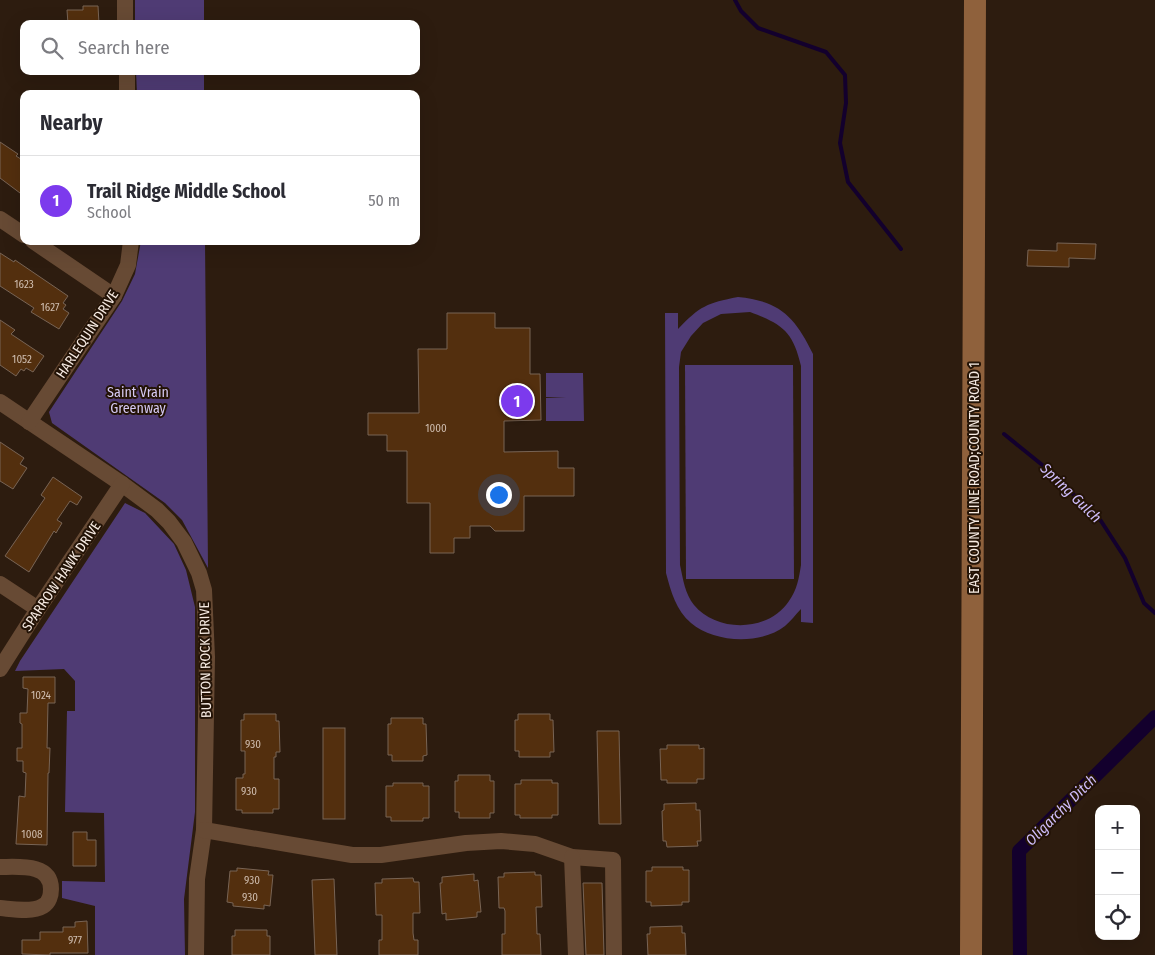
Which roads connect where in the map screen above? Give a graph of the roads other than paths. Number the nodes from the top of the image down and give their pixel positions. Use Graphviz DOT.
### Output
graph roads {
  1 [pos="125,0"];
  2 [pos="976,0"];
  3 [pos="125,20"];
  4 [pos="127,75"];
  5 [pos="127,90"];
  6 [pos="0,219"];
  7 [pos="20,232"];
  8 [pos="39,245"];
  9 [pos="130,245"];
  10 [pos="114,296"];
  11 [pos="0,402"];
  12 [pos="29,422"];
  13 [pos="122,484"];
  14 [pos="0,584"];
  15 [pos="38,609"];
  16 [pos="0,669"];
  17 [pos="204,830"];
  18 [pos="572,857"];
  19 [pos="0,867"];
  20 [pos="0,908"];
  21 [pos="196,955"];
  22 [pos="576,955"];
  23 [pos="614,955"];
  24 [pos="971,955"];
  1 -- 3 [label="street"];
  2 -- 24 [label="main road, EAST COUNTY LINE ROAD;COUNTY ROAD 1"];
  4 -- 5 [label="street"];
  6 -- 7 [label="street"];
  8 -- 10 [label="street"];
  9 -- 10 [label="street, HARLEQUIN DRIVE"];
  10 -- 12 [label="street, HARLEQUIN DRIVE"];
  11 -- 12 [label="street, BUTTON ROCK DRIVE"];
  12 -- 13 [label="street, BUTTON ROCK DRIVE"];
  13 -- 15 [label="street, SPARROW HAWK DRIVE"];
  13 -- 17 [label="street, BUTTON ROCK DRIVE"];
  14 -- 15 [label="street"];
  15 -- 16 [label="street, SPARROW HAWK DRIVE"];
  17 -- 18 [label="street"];
  17 -- 21 [label="street, BUTTON ROCK DRIVE"];
  18 -- 22 [label="street"];
  18 -- 23 [label="street"];
  19 -- 20 [label="street"];
}
